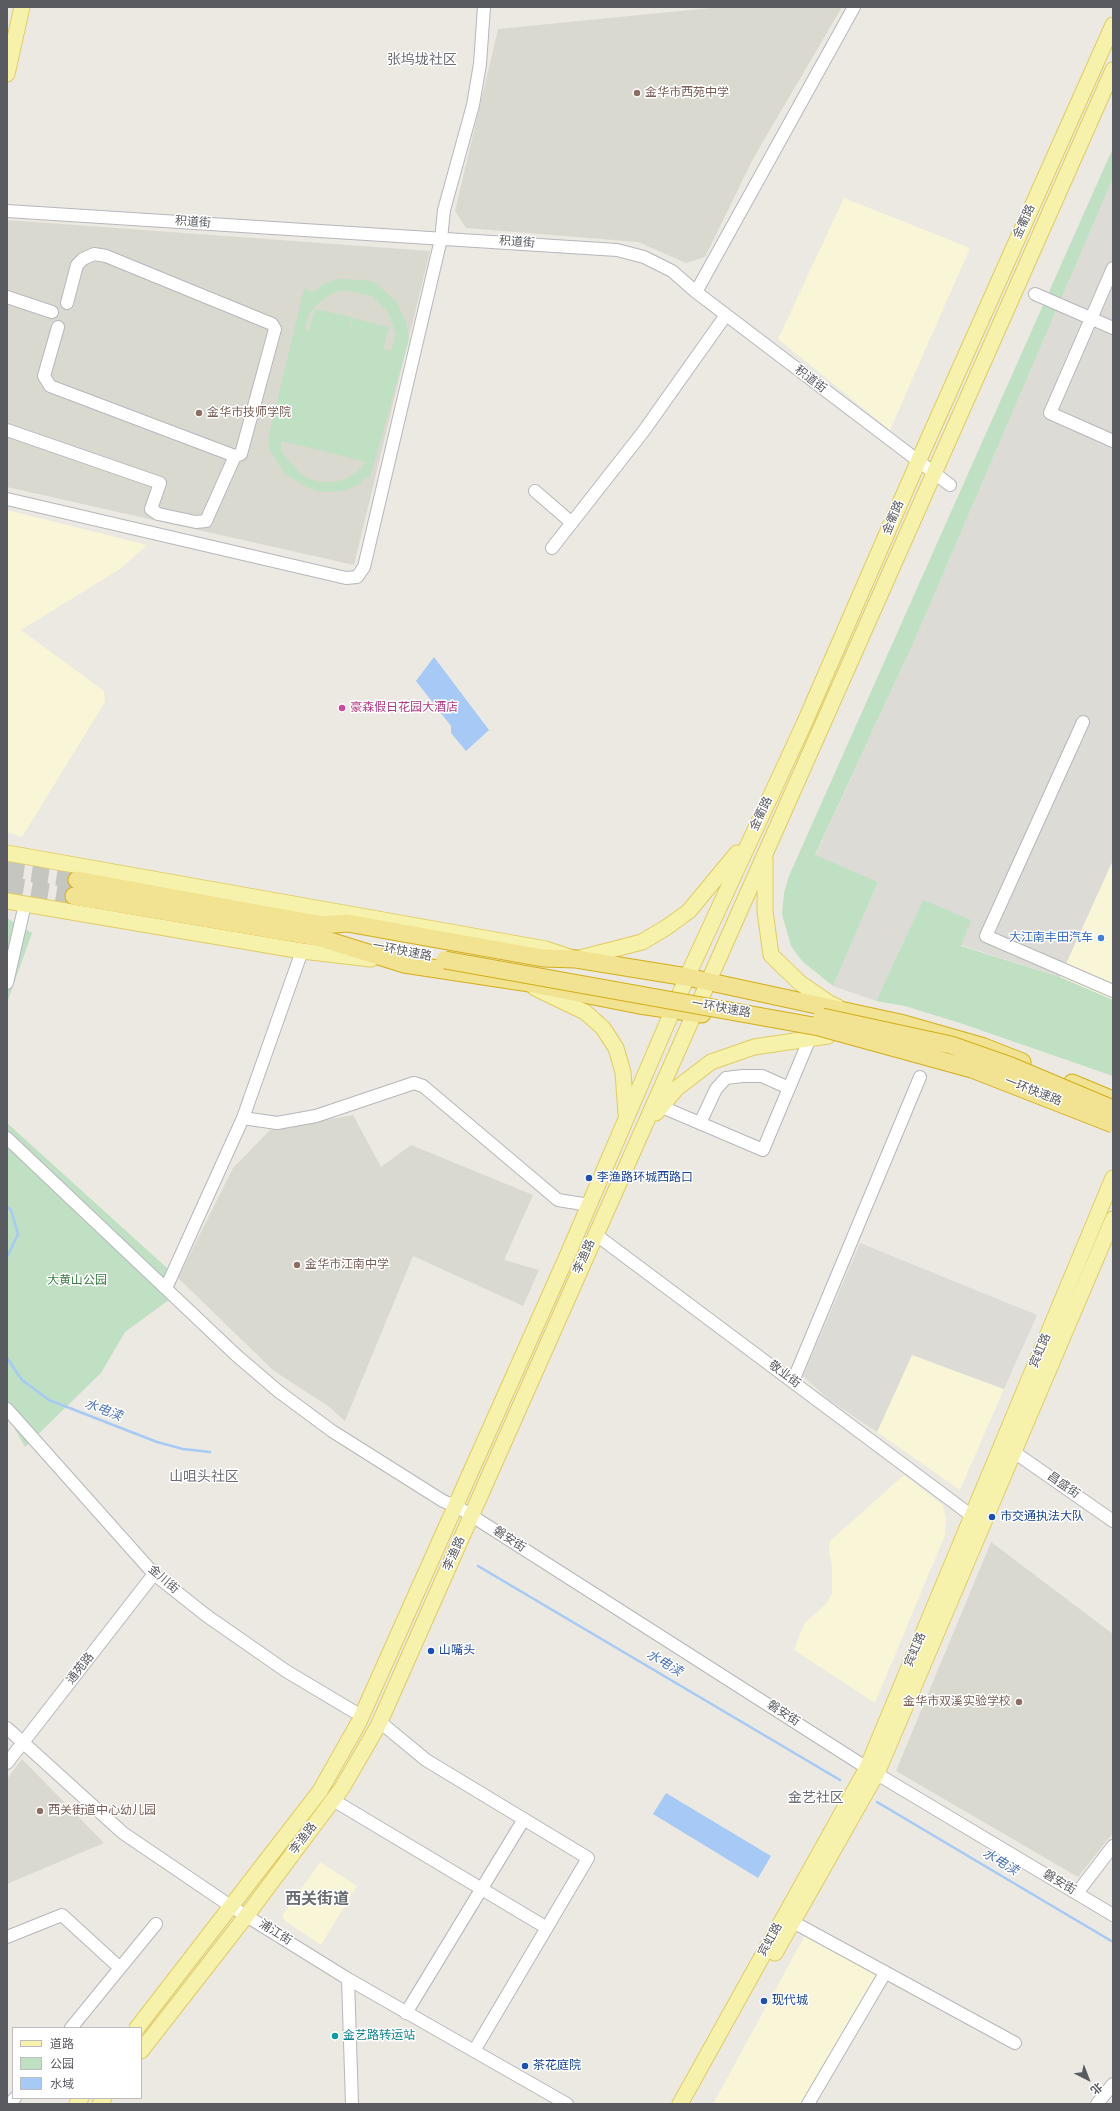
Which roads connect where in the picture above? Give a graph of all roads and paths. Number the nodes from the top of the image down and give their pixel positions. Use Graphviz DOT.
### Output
graph roads {
  1 [pos="13,7"];
  2 [pos="22,7"];
  3 [pos="484,7"];
  4 [pos="854,7"];
  5 [pos="1113,25"];
  6 [pos="7,32"];
  7 [pos="7,74"];
  8 [pos="1090,76"];
  9 [pos="1111,82"];
  10 [pos="7,211"];
  11 [pos="441,239"];
  12 [pos="1113,268"];
  13 [pos="696,292"];
  14 [pos="1036,294"];
  15 [pos="7,297"];
  16 [pos="67,302"];
  17 [pos="52,312"];
  18 [pos="726,315"];
  19 [pos="1090,318"];
  20 [pos="58,327"];
  21 [pos="1113,328"];
  22 [pos="7,430"];
  23 [pos="1113,441"];
  24 [pos="235,456"];
  25 [pos="918,462"];
  26 [pos="934,473"];
  27 [pos="950,485"];
  28 [pos="535,491"];
  29 [pos="7,499"];
  30 [pos="572,523"];
  31 [pos="552,548"];
  32 [pos="1083,722"];
  33 [pos="752,834"];
  34 [pos="7,853"];
  35 [pos="765,856"];
  36 [pos="76,888"];
  37 [pos="7,901"];
  38 [pos="25,904"];
  39 [pos="320,931"];
  40 [pos="302,951"];
  41 [pos="447,956"];
  42 [pos="576,959"];
  43 [pos="404,964"];
  44 [pos="687,976"];
  45 [pos="524,982"];
  46 [pos="708,982"];
  47 [pos="7,983"];
  48 [pos="1113,991"];
  49 [pos="672,1010"];
  50 [pos="852,1012"];
  51 [pos="695,1013"];
  52 [pos="828,1036"];
  53 [pos="810,1038"];
  54 [pos="920,1077"];
  55 [pos="789,1088"];
  56 [pos="1113,1100"];
  57 [pos="658,1105"];
  58 [pos="1113,1109"];
  59 [pos="242,1118"];
  60 [pos="626,1118"];
  61 [pos="700,1123"];
  62 [pos="1113,1124"];
  63 [pos="1113,1133"];
  64 [pos="7,1138"];
  65 [pos="1113,1178"];
  66 [pos="589,1205"];
  67 [pos="1113,1219"];
  68 [pos="595,1234"];
  69 [pos="166,1288"];
  70 [pos="793,1381"];
  71 [pos="7,1409"];
  72 [pos="1014,1452"];
  73 [pos="456,1506"];
  74 [pos="472,1516"];
  75 [pos="972,1516"];
  76 [pos="1113,1521"];
  77 [pos="154,1574"];
  78 [pos="352,1711"];
  79 [pos="380,1722"];
  80 [pos="7,1728"];
  81 [pos="23,1742"];
  82 [pos="7,1763"];
  83 [pos="872,1770"];
  84 [pos="333,1800"];
  85 [pos="524,1819"];
  86 [pos="1113,1846"];
  87 [pos="481,1889"];
  88 [pos="1077,1893"];
  89 [pos="232,1907"];
  90 [pos="247,1915"];
  91 [pos="1113,1915"];
  92 [pos="793,1922"];
  93 [pos="156,1924"];
  94 [pos="547,1928"];
  95 [pos="7,1937"];
  96 [pos="120,1968"];
  97 [pos="885,1973"];
  98 [pos="348,1979"];
  99 [pos="406,2013"];
  100 [pos="72,2027"];
  101 [pos="138,2027"];
  102 [pos="1015,2043"];
  103 [pos="142,2050"];
  104 [pos="474,2051"];
  105 [pos="1113,2084"];
  106 [pos="352,2104"];
  107 [pos="567,2104"];
  108 [pos="680,2104"];
  109 [pos="690,2104"];
  110 [pos="808,2104"];
  111 [pos="1097,2104"];
  1 -- 6 [label="main road"];
  2 -- 7 [label="main road"];
  3 -- 11 [label="street"];
  4 -- 13 [label="street"];
  5 -- 8 [label="main road, 金衢路"];
  8 -- 9 [label="main road"];
  8 -- 25 [label="main road, 金衢路"];
  9 -- 26 [label="main road, 金衢路"];
  10 -- 11 [label="street, 积道街"];
  11 -- 13 [label="street, 积道街"];
  11 -- 29 [label="street"];
  12 -- 19 [label="street"];
  13 -- 18 [label="street, 积道街"];
  14 -- 19 [label="street"];
  15 -- 17 [label="street"];
  16 -- 24 [label="street"];
  18 -- 25 [label="street, 积道街"];
  18 -- 30 [label="street"];
  19 -- 21 [label="street"];
  19 -- 23 [label="street"];
  20 -- 24 [label="street"];
  22 -- 24 [label="street"];
  25 -- 26 [label="street, 积道街"];
  25 -- 33 [label="main road, 金衢路"];
  26 -- 27 [label="street, 积道街"];
  26 -- 35 [label="main road, 金衢路"];
  28 -- 30 [label="street"];
  30 -- 31 [label="street"];
  32 -- 48 [label="street"];
  33 -- 42 [label="main road"];
  33 -- 44 [label="main road, 金衢路"];
  34 -- 42 [label="main road"];
  35 -- 46 [label="main road, 金衢路"];
  35 -- 50 [label="main road"];
  36 -- 39 [label="highway"];
  37 -- 38 [label="main road"];
  38 -- 40 [label="main road"];
  38 -- 47 [label="street"];
  39 -- 41 [label="highway, 一环快速路"];
  39 -- 42 [label="highway"];
  39 -- 43 [label="highway"];
  40 -- 43 [label="main road"];
  40 -- 59 [label="street"];
  41 -- 58 [label="highway, 一环快速路, bridge"];
  41 -- 62 [label="highway, 一环快速路, bridge"];
  42 -- 44 [label="highway"];
  43 -- 45 [label="highway"];
  44 -- 46 [label="highway"];
  44 -- 49 [label="main road, 金衢路"];
  45 -- 49 [label="highway"];
  45 -- 60 [label="main road"];
  46 -- 50 [label="highway"];
  46 -- 51 [label="main road, 金衢路"];
  49 -- 51 [label="highway"];
  49 -- 60 [label="main road, 李渔路"];
  50 -- 56 [label="highway"];
  51 -- 52 [label="highway"];
  51 -- 57 [label="main road, 李渔路"];
  52 -- 53 [label="main road"];
  52 -- 63 [label="highway"];
  53 -- 55 [label="street"];
  53 -- 57 [label="main road"];
  54 -- 70 [label="street"];
  55 -- 61 [label="street"];
  55 -- 61 [label="street"];
  57 -- 61 [label="street"];
  57 -- 68 [label="main road, 李渔路"];
  59 -- 66 [label="street"];
  59 -- 69 [label="street"];
  60 -- 66 [label="main road, 李渔路"];
  64 -- 69 [label="street, 磐安街"];
  65 -- 75 [label="main road, 宾虹路"];
  66 -- 73 [label="main road, 李渔路"];
  67 -- 72 [label="main road, 宾虹路"];
  68 -- 70 [label="street, 敬业街"];
  68 -- 74 [label="main road, 李渔路"];
  69 -- 73 [label="street, 磐安街"];
  70 -- 75 [label="street, 敬业街"];
  71 -- 77 [label="street, 金川街"];
  72 -- 76 [label="street, 昌盛街"];
  72 -- 83 [label="main road, 宾虹路"];
  73 -- 74 [label="street, 磐安街"];
  73 -- 89 [label="main road, 李渔路"];
  74 -- 79 [label="main road, 李渔路"];
  74 -- 83 [label="street, 磐安街"];
  75 -- 83 [label="main road, 宾虹路"];
  77 -- 78 [label="street, 金川街"];
  77 -- 81 [label="street, 通苑路"];
  79 -- 84 [label="main road, 李渔路"];
  79 -- 85 [label="street"];
  80 -- 81 [label="street, 浦江街"];
  81 -- 82 [label="street, 通苑路"];
  81 -- 89 [label="street, 浦江街"];
  83 -- 88 [label="street, 磐安街"];
  83 -- 92 [label="main road, 宾虹路"];
  83 -- 108 [label="main road, 宾虹路"];
  84 -- 87 [label="street"];
  84 -- 90 [label="main road, 李渔路"];
  85 -- 87 [label="street"];
  85 -- 94 [label="street"];
  86 -- 88 [label="street"];
  87 -- 94 [label="street"];
  87 -- 99 [label="street"];
  88 -- 91 [label="street, 磐安街"];
  89 -- 90 [label="street, 浦江街"];
  89 -- 101 [label="main road, 李渔路"];
  90 -- 98 [label="street, 浦江街"];
  90 -- 103 [label="main road, 李渔路"];
  92 -- 97 [label="street"];
  92 -- 109 [label="main road, 宾虹路"];
  93 -- 96 [label="street"];
  94 -- 104 [label="street"];
  95 -- 96 [label="street"];
  96 -- 100 [label="street"];
  97 -- 102 [label="street"];
  97 -- 110 [label="street"];
  98 -- 99 [label="street, 浦江街"];
  98 -- 106 [label="street"];
  99 -- 104 [label="street, 浦江街"];
  104 -- 107 [label="street, 浦江街"];
  105 -- 111 [label="street"];
}
